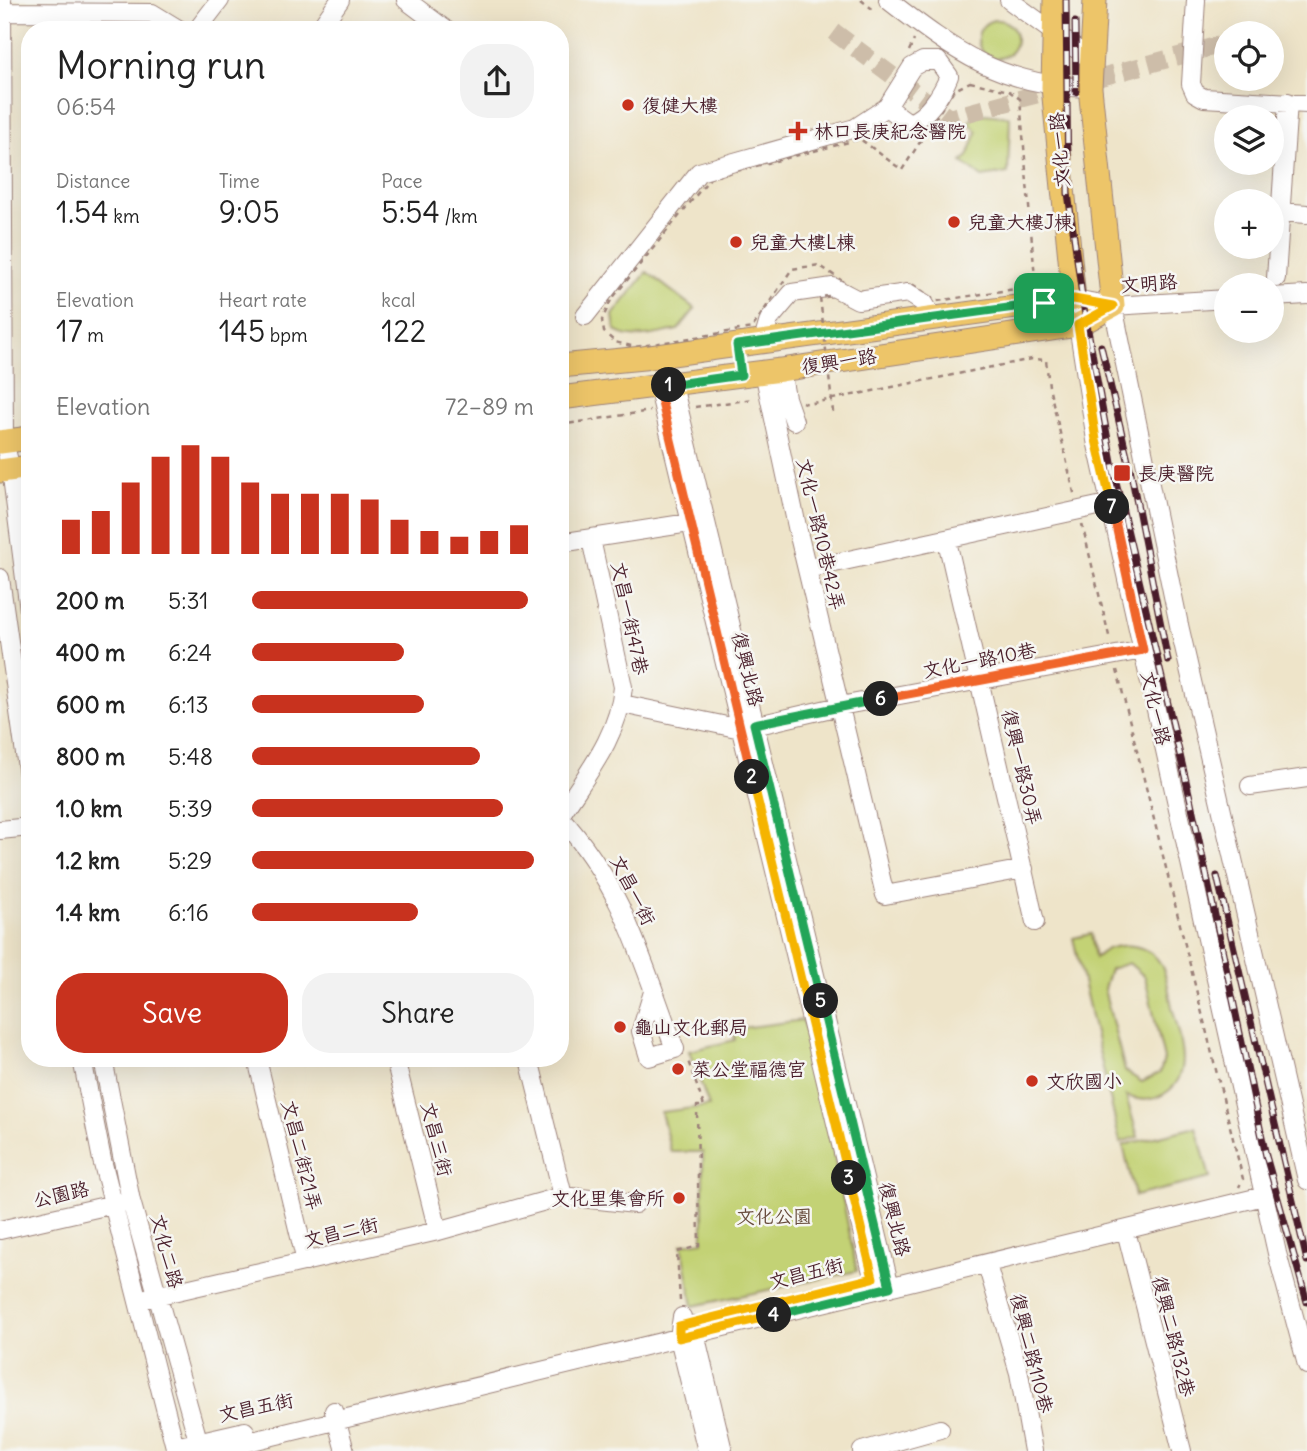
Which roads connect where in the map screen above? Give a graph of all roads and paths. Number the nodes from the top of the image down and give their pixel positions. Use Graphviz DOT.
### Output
graph roads {
  1 [pos="220,0"];
  2 [pos="340,0"];
  3 [pos="406,0"];
  4 [pos="861,0"];
  5 [pos="1009,0"];
  6 [pos="1055,0"];
  7 [pos="1095,0"];
  8 [pos="1196,0"];
  9 [pos="1,8"];
  10 [pos="886,8"];
  11 [pos="165,21"];
  12 [pos="204,21"];
  13 [pos="325,21"];
  14 [pos="434,21"];
  15 [pos="905,33"];
  16 [pos="1054,33"];
  17 [pos="908,52"];
  18 [pos="943,54"];
  19 [pos="1090,59"];
  20 [pos="1053,87"];
  21 [pos="1090,88"];
  22 [pos="1288,102"];
  23 [pos="1307,104"];
  24 [pos="0,107"];
  25 [pos="887,107"];
  26 [pos="1282,189"];
  27 [pos="1284,212"];
  28 [pos="1307,214"];
  29 [pos="1035,278"];
  30 [pos="1307,295"];
  31 [pos="829,296"];
  32 [pos="1284,296"];
  33 [pos="1074,299"];
  34 [pos="1214,300"];
  35 [pos="1113,306"];
  36 [pos="1,308"];
  37 [pos="585,316"];
  38 [pos="933,318"];
  39 [pos="1078,325"];
  40 [pos="763,341"];
  41 [pos="737,345"];
  42 [pos="596,362"];
  43 [pos="569,365"];
  44 [pos="773,371"];
  45 [pos="741,375"];
  46 [pos="665,385"];
  47 [pos="616,392"];
  48 [pos="570,397"];
  49 [pos="768,398"];
  50 [pos="786,398"];
  51 [pos="671,410"];
  52 [pos="833,412"];
  53 [pos="794,421"];
  54 [pos="569,424"];
  55 [pos="21,439"];
  56 [pos="2,442"];
  57 [pos="14,469"];
  58 [pos="1112,503"];
  59 [pos="1078,509"];
  60 [pos="698,522"];
  61 [pos="21,534"];
  62 [pos="591,539"];
  63 [pos="947,541"];
  64 [pos="569,542"];
  65 [pos="807,569"];
  66 [pos="0,578"];
  67 [pos="1143,650"];
  68 [pos="1113,655"];
  69 [pos="980,681"];
  70 [pos="622,704"];
  71 [pos="840,706"];
  72 [pos="21,726"];
  73 [pos="747,727"];
  74 [pos="1307,778"];
  75 [pos="1250,786"];
  76 [pos="569,802"];
  77 [pos="21,828"];
  78 [pos="569,828"];
  79 [pos="0,830"];
  80 [pos="1024,869"];
  81 [pos="1035,922"];
  82 [pos="653,992"];
  83 [pos="675,1049"];
  84 [pos="84,1067"];
  85 [pos="104,1067"];
  86 [pos="259,1067"];
  87 [pos="397,1067"];
  88 [pos="531,1067"];
  89 [pos="1307,1180"];
  90 [pos="1236,1193"];
  91 [pos="1264,1196"];
  92 [pos="558,1198"];
  93 [pos="122,1202"];
  94 [pos="635,1204"];
  95 [pos="0,1230"];
  96 [pos="438,1231"];
  97 [pos="1126,1231"];
  98 [pos="306,1262"];
  99 [pos="987,1265"];
  100 [pos="879,1285"];
  101 [pos="157,1295"];
  102 [pos="138,1300"];
  103 [pos="685,1328"];
  104 [pos="1307,1365"];
  105 [pos="335,1416"];
  106 [pos="940,1429"];
  107 [pos="203,1448"];
  108 [pos="176,1449"];
  109 [pos="345,1451"];
  110 [pos="707,1451"];
  111 [pos="723,1451"];
  112 [pos="862,1451"];
  113 [pos="1033,1451"];
  114 [pos="1182,1451"];
  1 -- 12 [label="street"];
  2 -- 13 [label="street"];
  3 -- 14 [label="street"];
  4 -- 10 [label="path"];
  5 -- 16 [label="street"];
  6 -- 16 [label="main road, 文化一路"];
  7 -- 19 [label="main road, 文化一路"];
  8 -- 22 [label="street"];
  9 -- 11 [label="street"];
  9 -- 24 [label="street"];
  10 -- 18 [label="street"];
  15 -- 17 [label="path"];
  16 -- 19 [label="street"];
  16 -- 20 [label="main road, 文化一路"];
  18 -- 20 [label="street"];
  18 -- 25 [label="street"];
  18 -- 25 [label="street"];
  19 -- 21 [label="main road, 文化一路"];
  20 -- 21 [label="street"];
  20 -- 33 [label="main road, 文化一路"];
  21 -- 35 [label="main road, 文化一路"];
  22 -- 23 [label="street"];
  22 -- 26 [label="street"];
  24 -- 36 [label="street"];
  25 -- 37 [label="street"];
  27 -- 28 [label="street"];
  29 -- 29 [label="path"];
  30 -- 32 [label="street"];
  31 -- 52 [label="path, bridge"];
  33 -- 35 [label="street, 文明路"];
  33 -- 38 [label="main road, 復興一路"];
  33 -- 39 [label="street, 文化一路"];
  34 -- 35 [label="street, 文明路"];
  35 -- 39 [label="main road, 復興一路"];
  35 -- 89 [label="street, 文化一路"];
  36 -- 56 [label="street"];
  38 -- 40 [label="main road, 復興一路"];
  38 -- 40 [label="street"];
  39 -- 44 [label="main road, 復興一路"];
  39 -- 58 [label="street, 文化一路"];
  40 -- 41 [label="main road, 復興一路"];
  41 -- 42 [label="main road, 復興一路"];
  41 -- 45 [label="street"];
  42 -- 43 [label="main road, 復興一路"];
  42 -- 47 [label="main road"];
  44 -- 45 [label="main road, 復興一路"];
  44 -- 49 [label="street, 文化一路10巷42弄"];
  44 -- 50 [label="street"];
  45 -- 46 [label="main road, 復興一路"];
  46 -- 47 [label="main road, 復興一路"];
  46 -- 51 [label="street, 復興北路"];
  47 -- 48 [label="main road, 復興一路"];
  49 -- 51 [label="path"];
  49 -- 65 [label="street, 文化一路10巷42弄"];
  50 -- 53 [label="street"];
  50 -- 59 [label="path"];
  51 -- 54 [label="path"];
  51 -- 60 [label="street, 復興北路"];
  55 -- 56 [label="main road"];
  56 -- 57 [label="street"];
  57 -- 61 [label="street"];
  58 -- 59 [label="street"];
  58 -- 67 [label="street, 文化一路"];
  59 -- 63 [label="street"];
  59 -- 68 [label="path"];
  60 -- 62 [label="street"];
  60 -- 73 [label="street, 復興北路"];
  62 -- 64 [label="street"];
  62 -- 70 [label="street, 文昌一街47巷"];
  63 -- 65 [label="street"];
  63 -- 69 [label="street, 復興一路30弄"];
  65 -- 71 [label="street, 文化一路10巷42弄"];
  66 -- 72 [label="street"];
  67 -- 68 [label="street, 文化一路10巷"];
  67 -- 91 [label="street, 文化一路"];
  68 -- 69 [label="street, 文化一路10巷"];
  68 -- 90 [label="path"];
  69 -- 71 [label="street, 文化一路10巷"];
  69 -- 80 [label="street, 復興一路30弄"];
  70 -- 73 [label="street"];
  70 -- 76 [label="street, 文昌一街47巷"];
  71 -- 73 [label="street, 文化一路10巷"];
  71 -- 80 [label="street, 文化一路10巷42弄"];
  73 -- 100 [label="street, 復興北路"];
  74 -- 75 [label="street"];
  77 -- 79 [label="street"];
  78 -- 82 [label="street, 文昌一街"];
  80 -- 81 [label="street, 復興一路30弄"];
  82 -- 83 [label="street, 文昌一街"];
  82 -- 83 [label="street"];
  83 -- 103 [label="path"];
  84 -- 93 [label="street, 文化二路"];
  85 -- 93 [label="street, 文化二路"];
  86 -- 98 [label="street, 文昌二街21弄"];
  87 -- 96 [label="street, 文昌三街"];
  88 -- 92 [label="street"];
  91 -- 97 [label="street, 文昌五街"];
  91 -- 104 [label="street, 文化一路"];
  92 -- 94 [label="street"];
  92 -- 96 [label="street, 文昌二街"];
  93 -- 95 [label="street, 公園路"];
  93 -- 101 [label="street, 文化二路"];
  93 -- 102 [label="street, 文化二路"];
  96 -- 98 [label="street, 文昌二街"];
  97 -- 99 [label="street, 文昌五街"];
  97 -- 114 [label="street, 復興二路132巷"];
  98 -- 101 [label="street, 文昌二街"];
  99 -- 100 [label="street, 文昌五街"];
  99 -- 113 [label="street, 復興二路110巷"];
  100 -- 103 [label="street, 文昌五街"];
  101 -- 102 [label="street, 文昌二街"];
  101 -- 107 [label="street, 文化二路"];
  102 -- 108 [label="street, 文化二路"];
  103 -- 105 [label="street, 文昌五街"];
  103 -- 110 [label="street"];
  103 -- 111 [label="street"];
  105 -- 107 [label="street, 文昌五街"];
  105 -- 109 [label="street"];
  106 -- 112 [label="street"];
  107 -- 108 [label="street, 文昌五街"];
}
